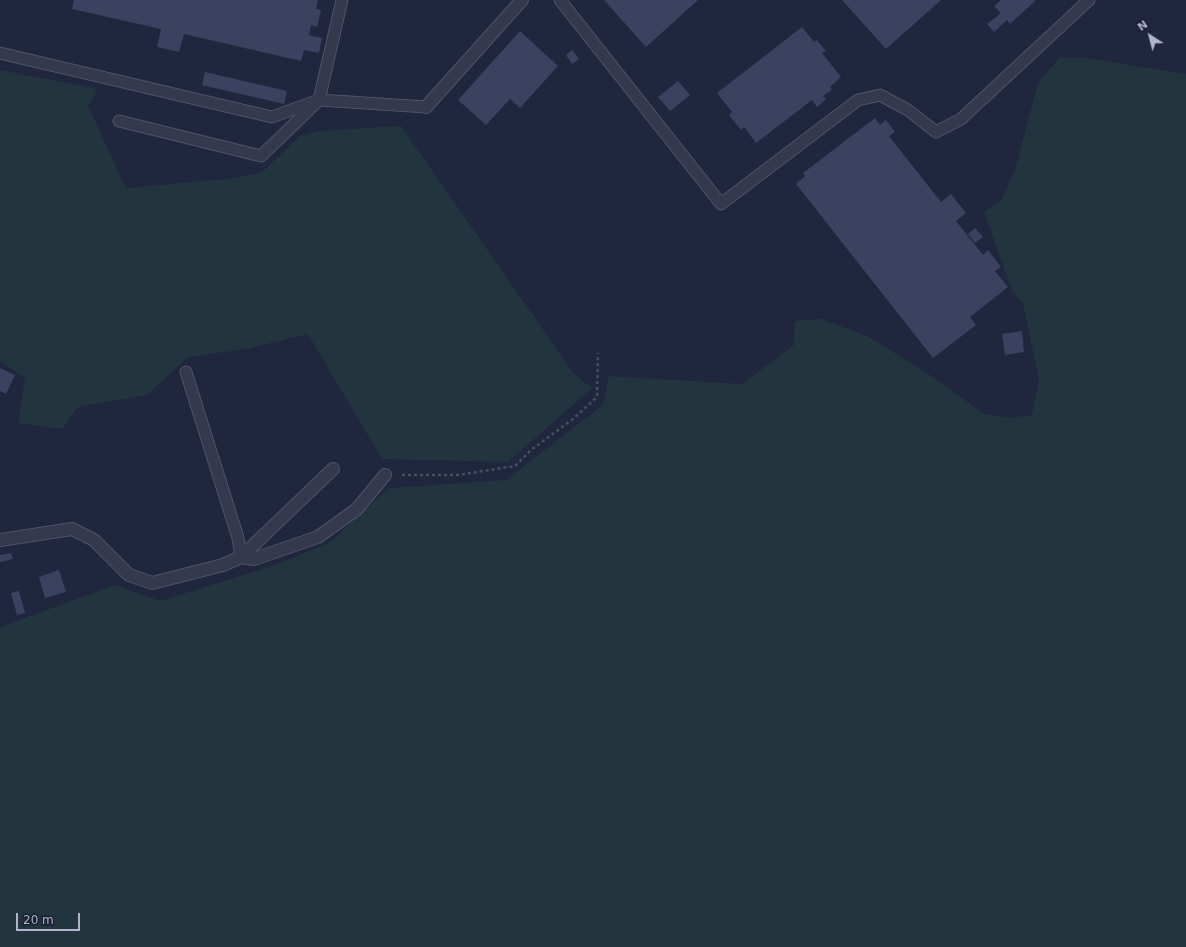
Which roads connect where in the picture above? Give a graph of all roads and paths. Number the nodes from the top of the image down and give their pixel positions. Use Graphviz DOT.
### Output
graph roads {
  1 [pos="342,0"];
  2 [pos="522,0"];
  3 [pos="560,0"];
  4 [pos="1089,0"];
  5 [pos="0,53"];
  6 [pos="318,100"];
  7 [pos="426,107"];
  8 [pos="119,121"];
  9 [pos="598,353"];
  10 [pos="186,372"];
  11 [pos="333,469"];
  12 [pos="385,475"];
  13 [pos="0,540"];
  14 [pos="241,557"];
  1 -- 6 [label="lane"];
  2 -- 7 [label="street"];
  3 -- 4 [label="lane"];
  5 -- 6 [label="lane"];
  6 -- 7 [label="lane"];
  6 -- 8 [label="lane"];
  9 -- 12 [label="path"];
  10 -- 14 [label="lane"];
  11 -- 14 [label="street"];
  12 -- 14 [label="street"];
  13 -- 14 [label="street"];
}
